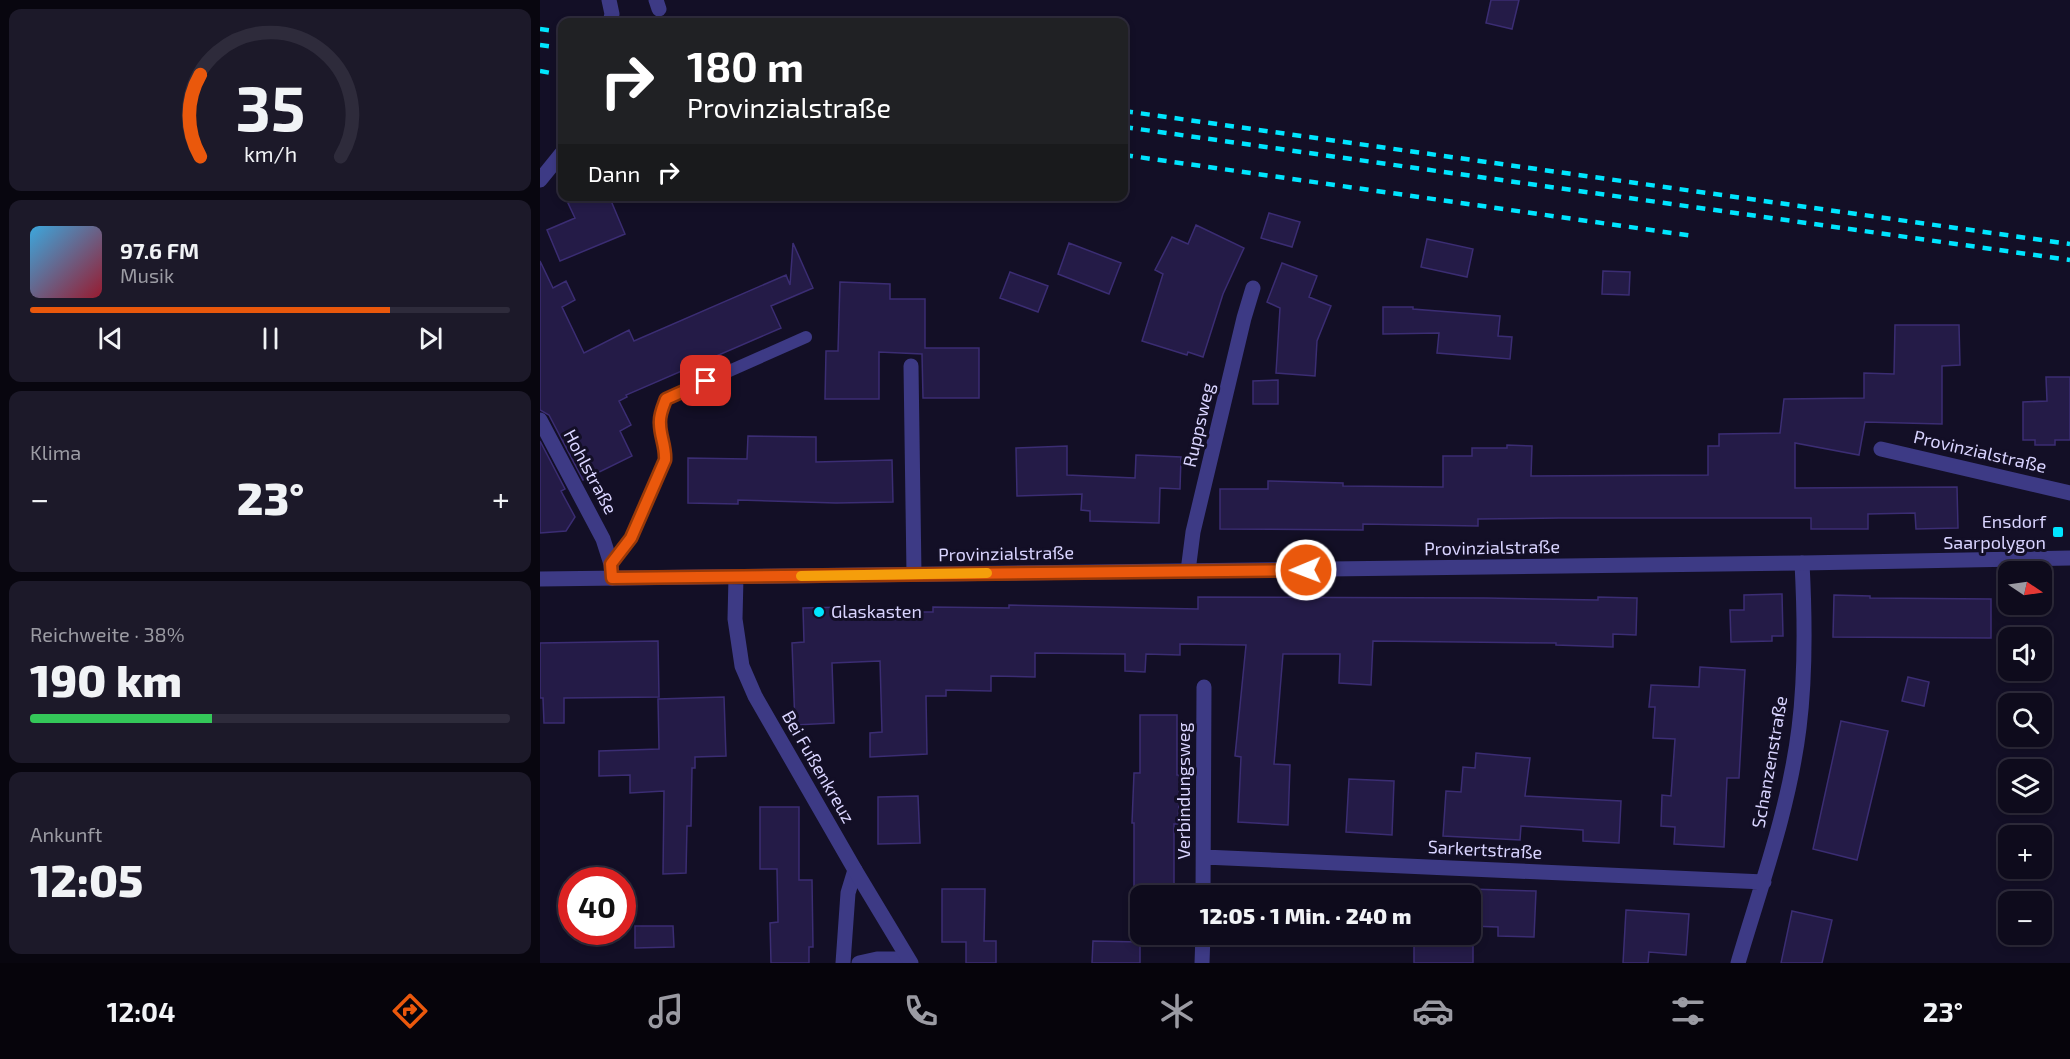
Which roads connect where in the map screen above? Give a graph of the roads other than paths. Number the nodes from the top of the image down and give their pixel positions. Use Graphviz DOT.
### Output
graph roads {
  1 [pos="558,158"];
  2 [pos="540,180"];
  3 [pos="1253,288"];
  4 [pos="806,337"];
  5 [pos="911,366"];
  6 [pos="540,420"];
  7 [pos="1881,449"];
  8 [pos="2070,493"];
  9 [pos="2070,558"];
  10 [pos="1802,563"];
  11 [pos="612,571"];
  12 [pos="1188,571"];
  13 [pos="914,574"];
  14 [pos="736,577"];
  15 [pos="540,579"];
  16 [pos="1204,687"];
  17 [pos="1204,857"];
  18 [pos="855,870"];
  19 [pos="1764,882"];
  20 [pos="1203,885"];
  21 [pos="1203,945"];
  22 [pos="910,961"];
  23 [pos="843,963"];
  24 [pos="859,963"];
  25 [pos="1202,963"];
  26 [pos="1738,963"];
  1 -- 2 [label="street"];
  3 -- 12 [label="street, Ruppsweg"];
  4 -- 11 [label="lane"];
  5 -- 13 [label="street, Provinzialstraße"];
  6 -- 11 [label="street, Hohlstraße"];
  7 -- 8 [label="street, Provinzialstraße"];
  9 -- 10 [label="street, Provinzialstraße"];
  10 -- 12 [label="street, Provinzialstraße"];
  10 -- 19 [label="street, Schanzenstraße"];
  11 -- 14 [label="street, Provinzialstraße"];
  11 -- 15 [label="street, Provinzialstraße"];
  12 -- 13 [label="street, Provinzialstraße"];
  13 -- 14 [label="street, Provinzialstraße"];
  14 -- 18 [label="street, Bei Fußenkreuz"];
  16 -- 17 [label="street, Verbindungsweg"];
  17 -- 19 [label="street, Sarkertstraße"];
  17 -- 20 [label="street, Verbindungsweg"];
  18 -- 22 [label="street, Bei Fußenkreuz"];
  18 -- 23 [label="street"];
  19 -- 26 [label="street, Schanzenstraße"];
  21 -- 25 [label="street"];
  22 -- 24 [label="street"];
}
